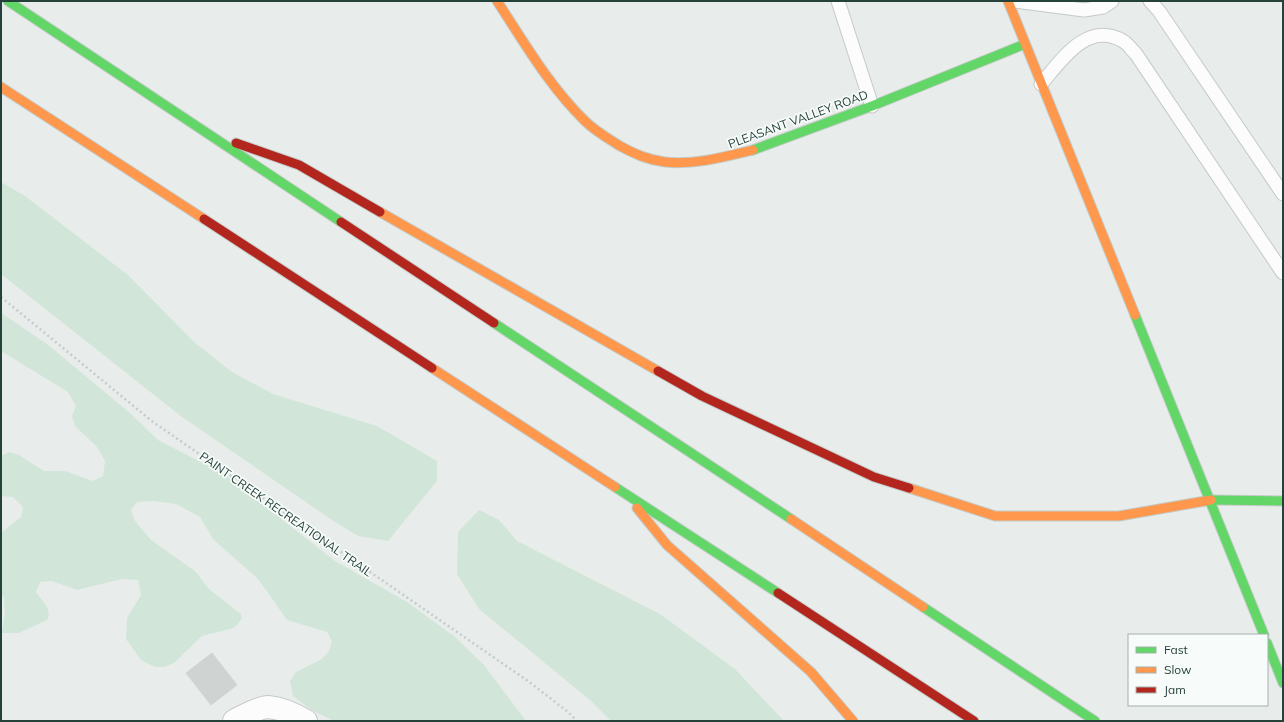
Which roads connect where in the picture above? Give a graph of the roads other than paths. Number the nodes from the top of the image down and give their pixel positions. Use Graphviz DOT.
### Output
graph roads {
  1 [pos="8,1"];
  2 [pos="497,1"];
  3 [pos="838,1"];
  4 [pos="1008,1"];
  5 [pos="1015,1"];
  6 [pos="1112,1"];
  7 [pos="1150,1"];
  8 [pos="1025,44"];
  9 [pos="1041,84"];
  10 [pos="1,87"];
  11 [pos="872,106"];
  12 [pos="203,131"];
  13 [pos="1283,194"];
  14 [pos="1283,273"];
  15 [pos="625,493"];
  16 [pos="1210,500"];
  17 [pos="1283,501"];
  18 [pos="1264,634"];
  19 [pos="1268,646"];
  20 [pos="1283,683"];
  21 [pos="234,721"];
  22 [pos="306,721"];
  23 [pos="853,721"];
  24 [pos="974,721"];
  25 [pos="1095,721"];
  1 -- 12 [label="main road"];
  2 -- 11 [label="main road, PLEASANT VALLEY ROAD"];
  3 -- 11 [label="lane"];
  4 -- 8 [label="main road"];
  5 -- 6 [label="lane"];
  7 -- 13 [label="lane"];
  8 -- 9 [label="main road"];
  8 -- 11 [label="main road, PLEASANT VALLEY ROAD"];
  9 -- 14 [label="lane"];
  9 -- 16 [label="main road"];
  10 -- 15 [label="main road"];
  12 -- 16 [label="main road"];
  12 -- 25 [label="main road"];
  15 -- 23 [label="main road"];
  15 -- 24 [label="main road"];
  16 -- 17 [label="main road"];
  16 -- 18 [label="main road"];
  19 -- 20 [label="main road"];
  21 -- 22 [label="street"];
}
